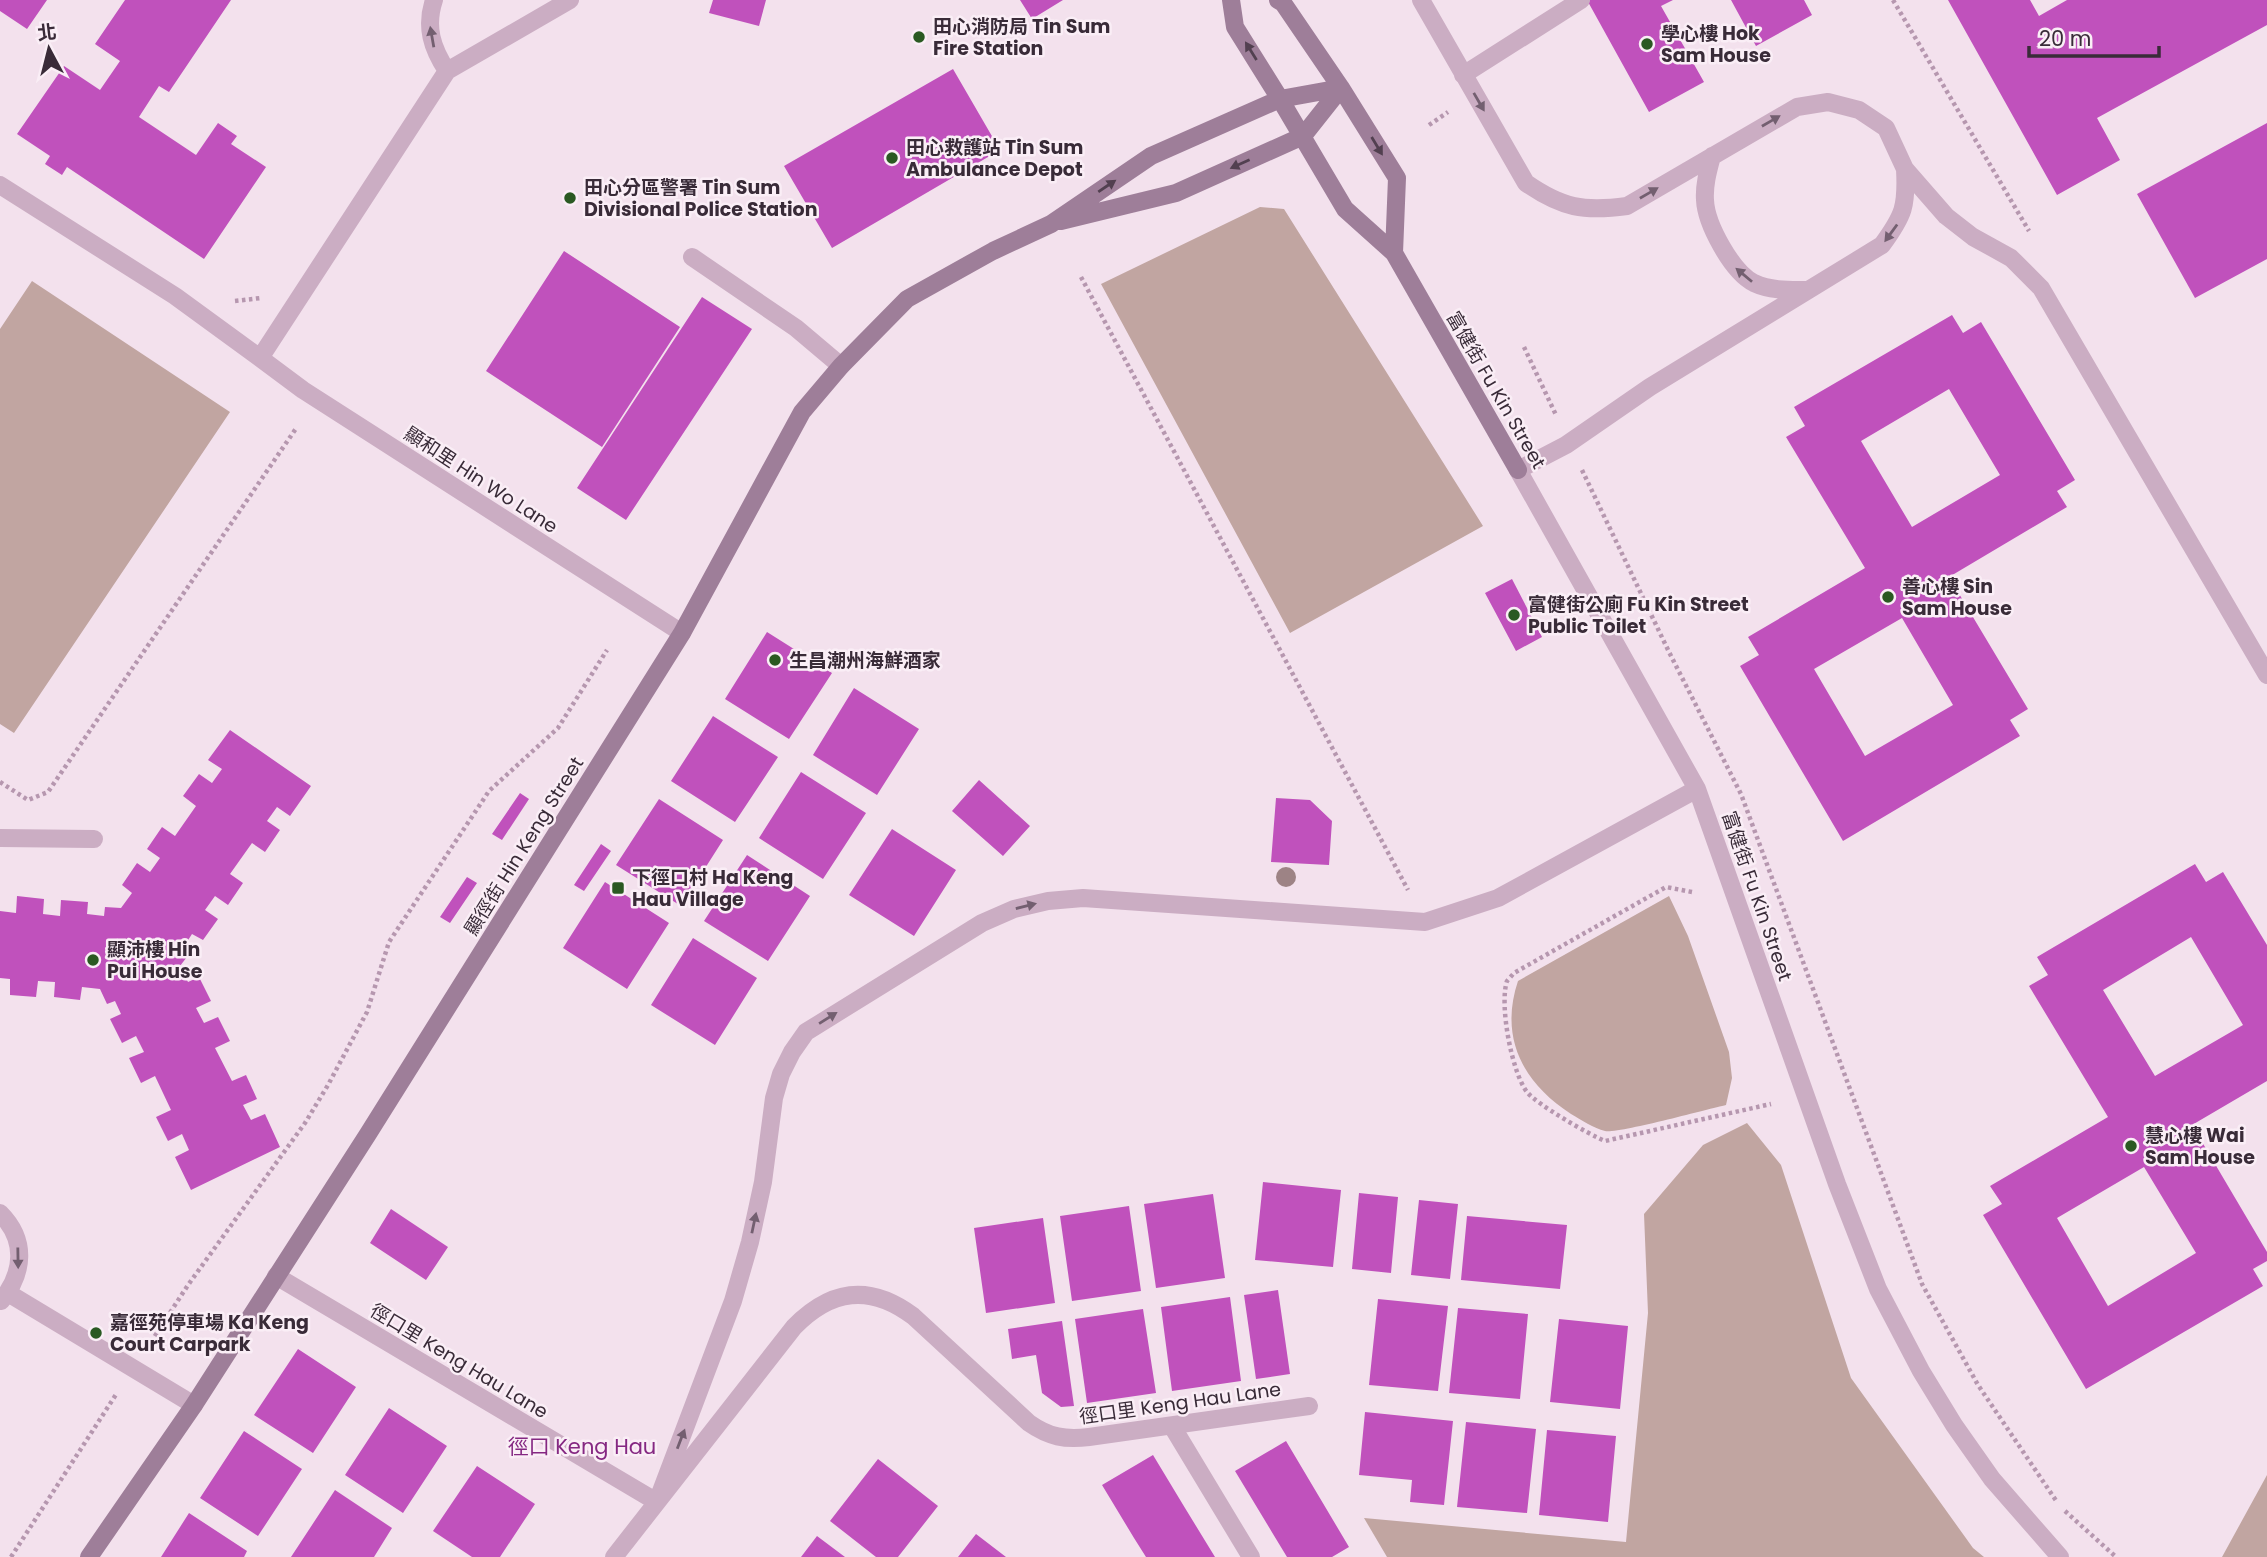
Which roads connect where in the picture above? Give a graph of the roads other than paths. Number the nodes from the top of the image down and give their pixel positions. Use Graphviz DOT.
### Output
graph roads {
  1 [pos="434,0"];
  2 [pos="570,0"];
  3 [pos="1231,0"];
  4 [pos="1278,0"];
  5 [pos="1422,0"];
  6 [pos="1581,0"];
  7 [pos="447,71"];
  8 [pos="1463,75"];
  9 [pos="1341,88"];
  10 [pos="1280,99"];
  11 [pos="1303,136"];
  12 [pos="1712,156"];
  13 [pos="1905,169"];
  14 [pos="0,185"];
  15 [pos="1051,224"];
  16 [pos="1395,253"];
  17 [pos="692,257"];
  18 [pos="1808,290"];
  19 [pos="260,358"];
  20 [pos="841,366"];
  21 [pos="1518,470"];
  22 [pos="682,633"];
  23 [pos="2267,674"];
  24 [pos="1697,789"];
  25 [pos="0,838"];
  26 [pos="94,839"];
  27 [pos="0,1213"];
  28 [pos="276,1276"];
  29 [pos="4,1297"];
  30 [pos="194,1405"];
  31 [pos="1309,1406"];
  32 [pos="1172,1426"];
  33 [pos="657,1503"];
  34 [pos="89,1557"];
  35 [pos="614,1557"];
  36 [pos="1251,1557"];
  37 [pos="2060,1557"];
  7 -- 1 [label="street, one-way"];
  2 -- 7 [label="street"];
  10 -- 3 [label="street, 富健街 Fu Kin Street, one-way"];
  4 -- 9 [label="street"];
  5 -- 8 [label="street"];
  6 -- 8 [label="street"];
  7 -- 19 [label="street"];
  8 -- 12 [label="street, one-way"];
  9 -- 10 [label="street, 顯徑街 Hin Keng Street"];
  9 -- 11 [label="street, 顯徑街 Hin Keng Street"];
  9 -- 16 [label="street, one-way"];
  10 -- 11 [label="street, 富健街 Fu Kin Street"];
  15 -- 10 [label="street, 顯徑街 Hin Keng Street, one-way"];
  11 -- 15 [label="street, 顯徑街 Hin Keng Street, one-way"];
  11 -- 16 [label="street, 富健街 Fu Kin Street"];
  12 -- 13 [label="street, one-way"];
  18 -- 12 [label="street, one-way"];
  13 -- 18 [label="street, one-way"];
  13 -- 23 [label="street"];
  14 -- 19 [label="street, 顯和里 Hin Wo Lane"];
  15 -- 20 [label="street, 顯徑街 Hin Keng Street"];
  16 -- 21 [label="street, 富健街 Fu Kin Street"];
  17 -- 20 [label="street"];
  18 -- 21 [label="street"];
  19 -- 22 [label="street, 顯和里 Hin Wo Lane"];
  20 -- 22 [label="street, 顯徑街 Hin Keng Street"];
  21 -- 24 [label="street, 富健街 Fu Kin Street"];
  22 -- 28 [label="street, 顯徑街 Hin Keng Street"];
  33 -- 24 [label="street, one-way"];
  24 -- 37 [label="street, 富健街 Fu Kin Street"];
  25 -- 26 [label="street"];
  27 -- 29 [label="street, one-way"];
  28 -- 30 [label="street, 顯徑街 Hin Keng Street"];
  28 -- 33 [label="street, 徑口里 Keng Hau Lane"];
  29 -- 30 [label="street"];
  30 -- 34 [label="street, 顯徑街 Hin Keng Street"];
  31 -- 32 [label="street, 徑口里 Keng Hau Lane"];
  32 -- 33 [label="street, 徑口里 Keng Hau Lane"];
  32 -- 36 [label="street"];
  33 -- 35 [label="street, 徑口里 Keng Hau Lane"];
}
